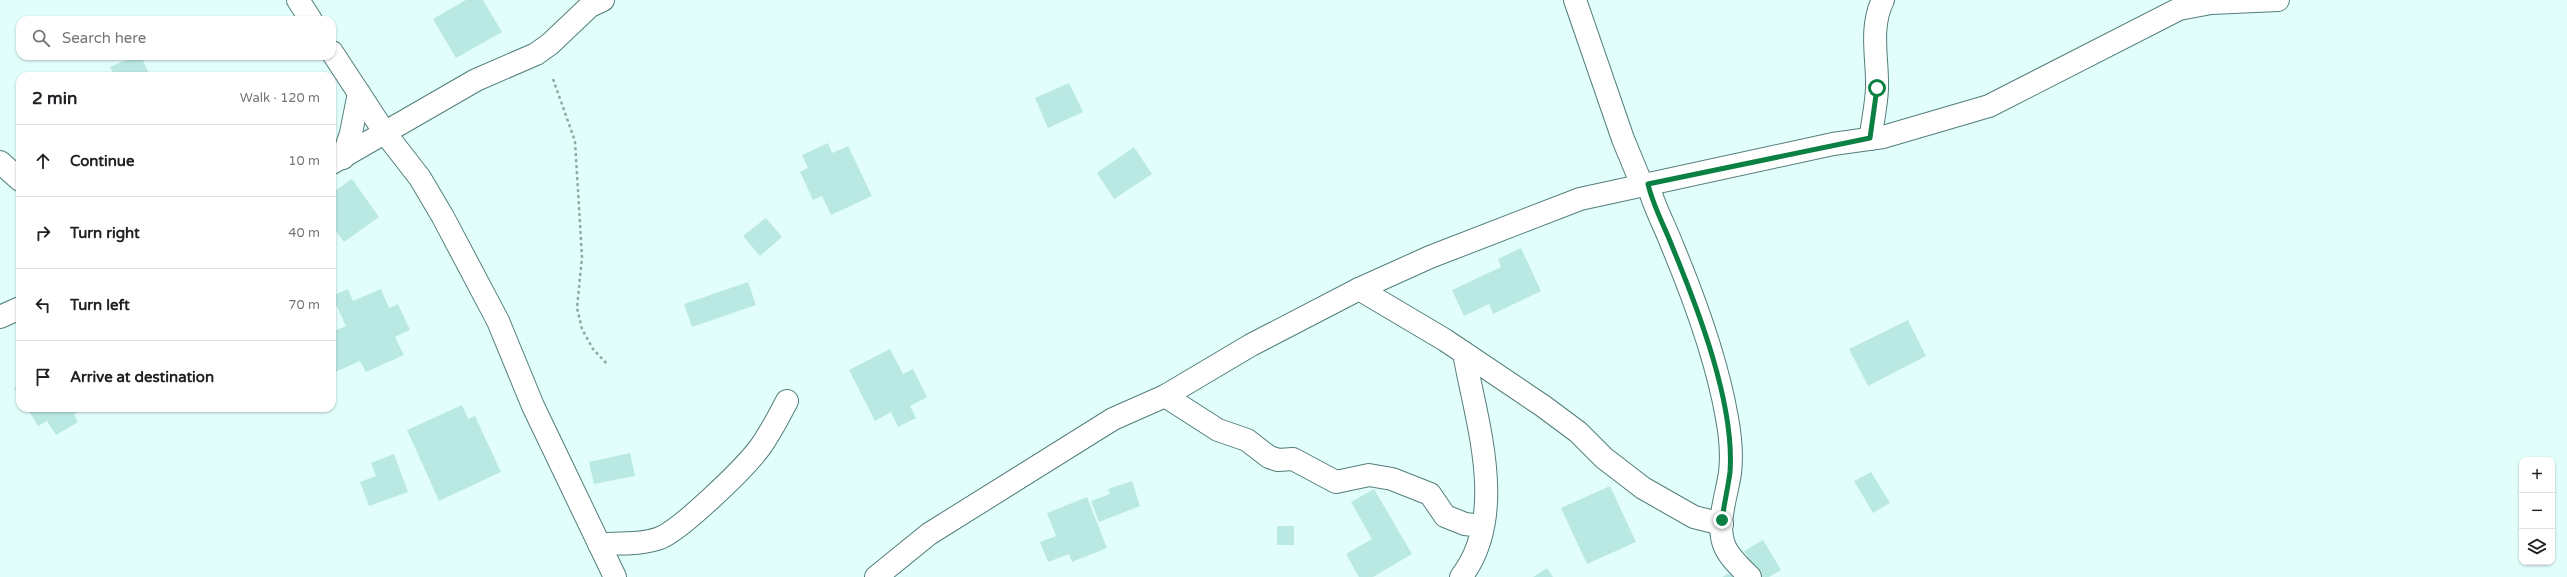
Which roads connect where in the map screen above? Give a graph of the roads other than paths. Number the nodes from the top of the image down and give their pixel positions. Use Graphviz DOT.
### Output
graph roads {
  1 [pos="298,0"];
  2 [pos="603,0"];
  3 [pos="1575,0"];
  4 [pos="1883,0"];
  5 [pos="2278,0"];
  6 [pos="308,16"];
  7 [pos="336,58"];
  8 [pos="359,93"];
  9 [pos="385,133"];
  10 [pos="1870,138"];
  11 [pos="337,160"];
  12 [pos="0,162"];
  13 [pos="16,176"];
  14 [pos="1645,184"];
  15 [pos="1359,289"];
  16 [pos="16,310"];
  17 [pos="0,317"];
  18 [pos="1464,353"];
  19 [pos="1165,396"];
  20 [pos="788,401"];
  21 [pos="1722,524"];
  22 [pos="1482,526"];
  23 [pos="599,544"];
  24 [pos="615,577"];
  25 [pos="876,577"];
  26 [pos="1461,577"];
  27 [pos="1750,577"];
  1 -- 6 [label="street"];
  2 -- 9 [label="street"];
  3 -- 14 [label="street"];
  4 -- 10 [label="street"];
  5 -- 10 [label="street"];
  7 -- 8 [label="street"];
  8 -- 9 [label="street"];
  8 -- 11 [label="street"];
  9 -- 11 [label="street"];
  9 -- 23 [label="street"];
  10 -- 14 [label="street"];
  12 -- 13 [label="street"];
  14 -- 15 [label="street"];
  14 -- 21 [label="street"];
  15 -- 18 [label="street"];
  15 -- 19 [label="street"];
  16 -- 17 [label="street"];
  18 -- 21 [label="street"];
  18 -- 22 [label="street"];
  19 -- 22 [label="street"];
  19 -- 25 [label="street"];
  20 -- 23 [label="street"];
  21 -- 27 [label="street"];
  22 -- 26 [label="street"];
  23 -- 24 [label="street"];
}
